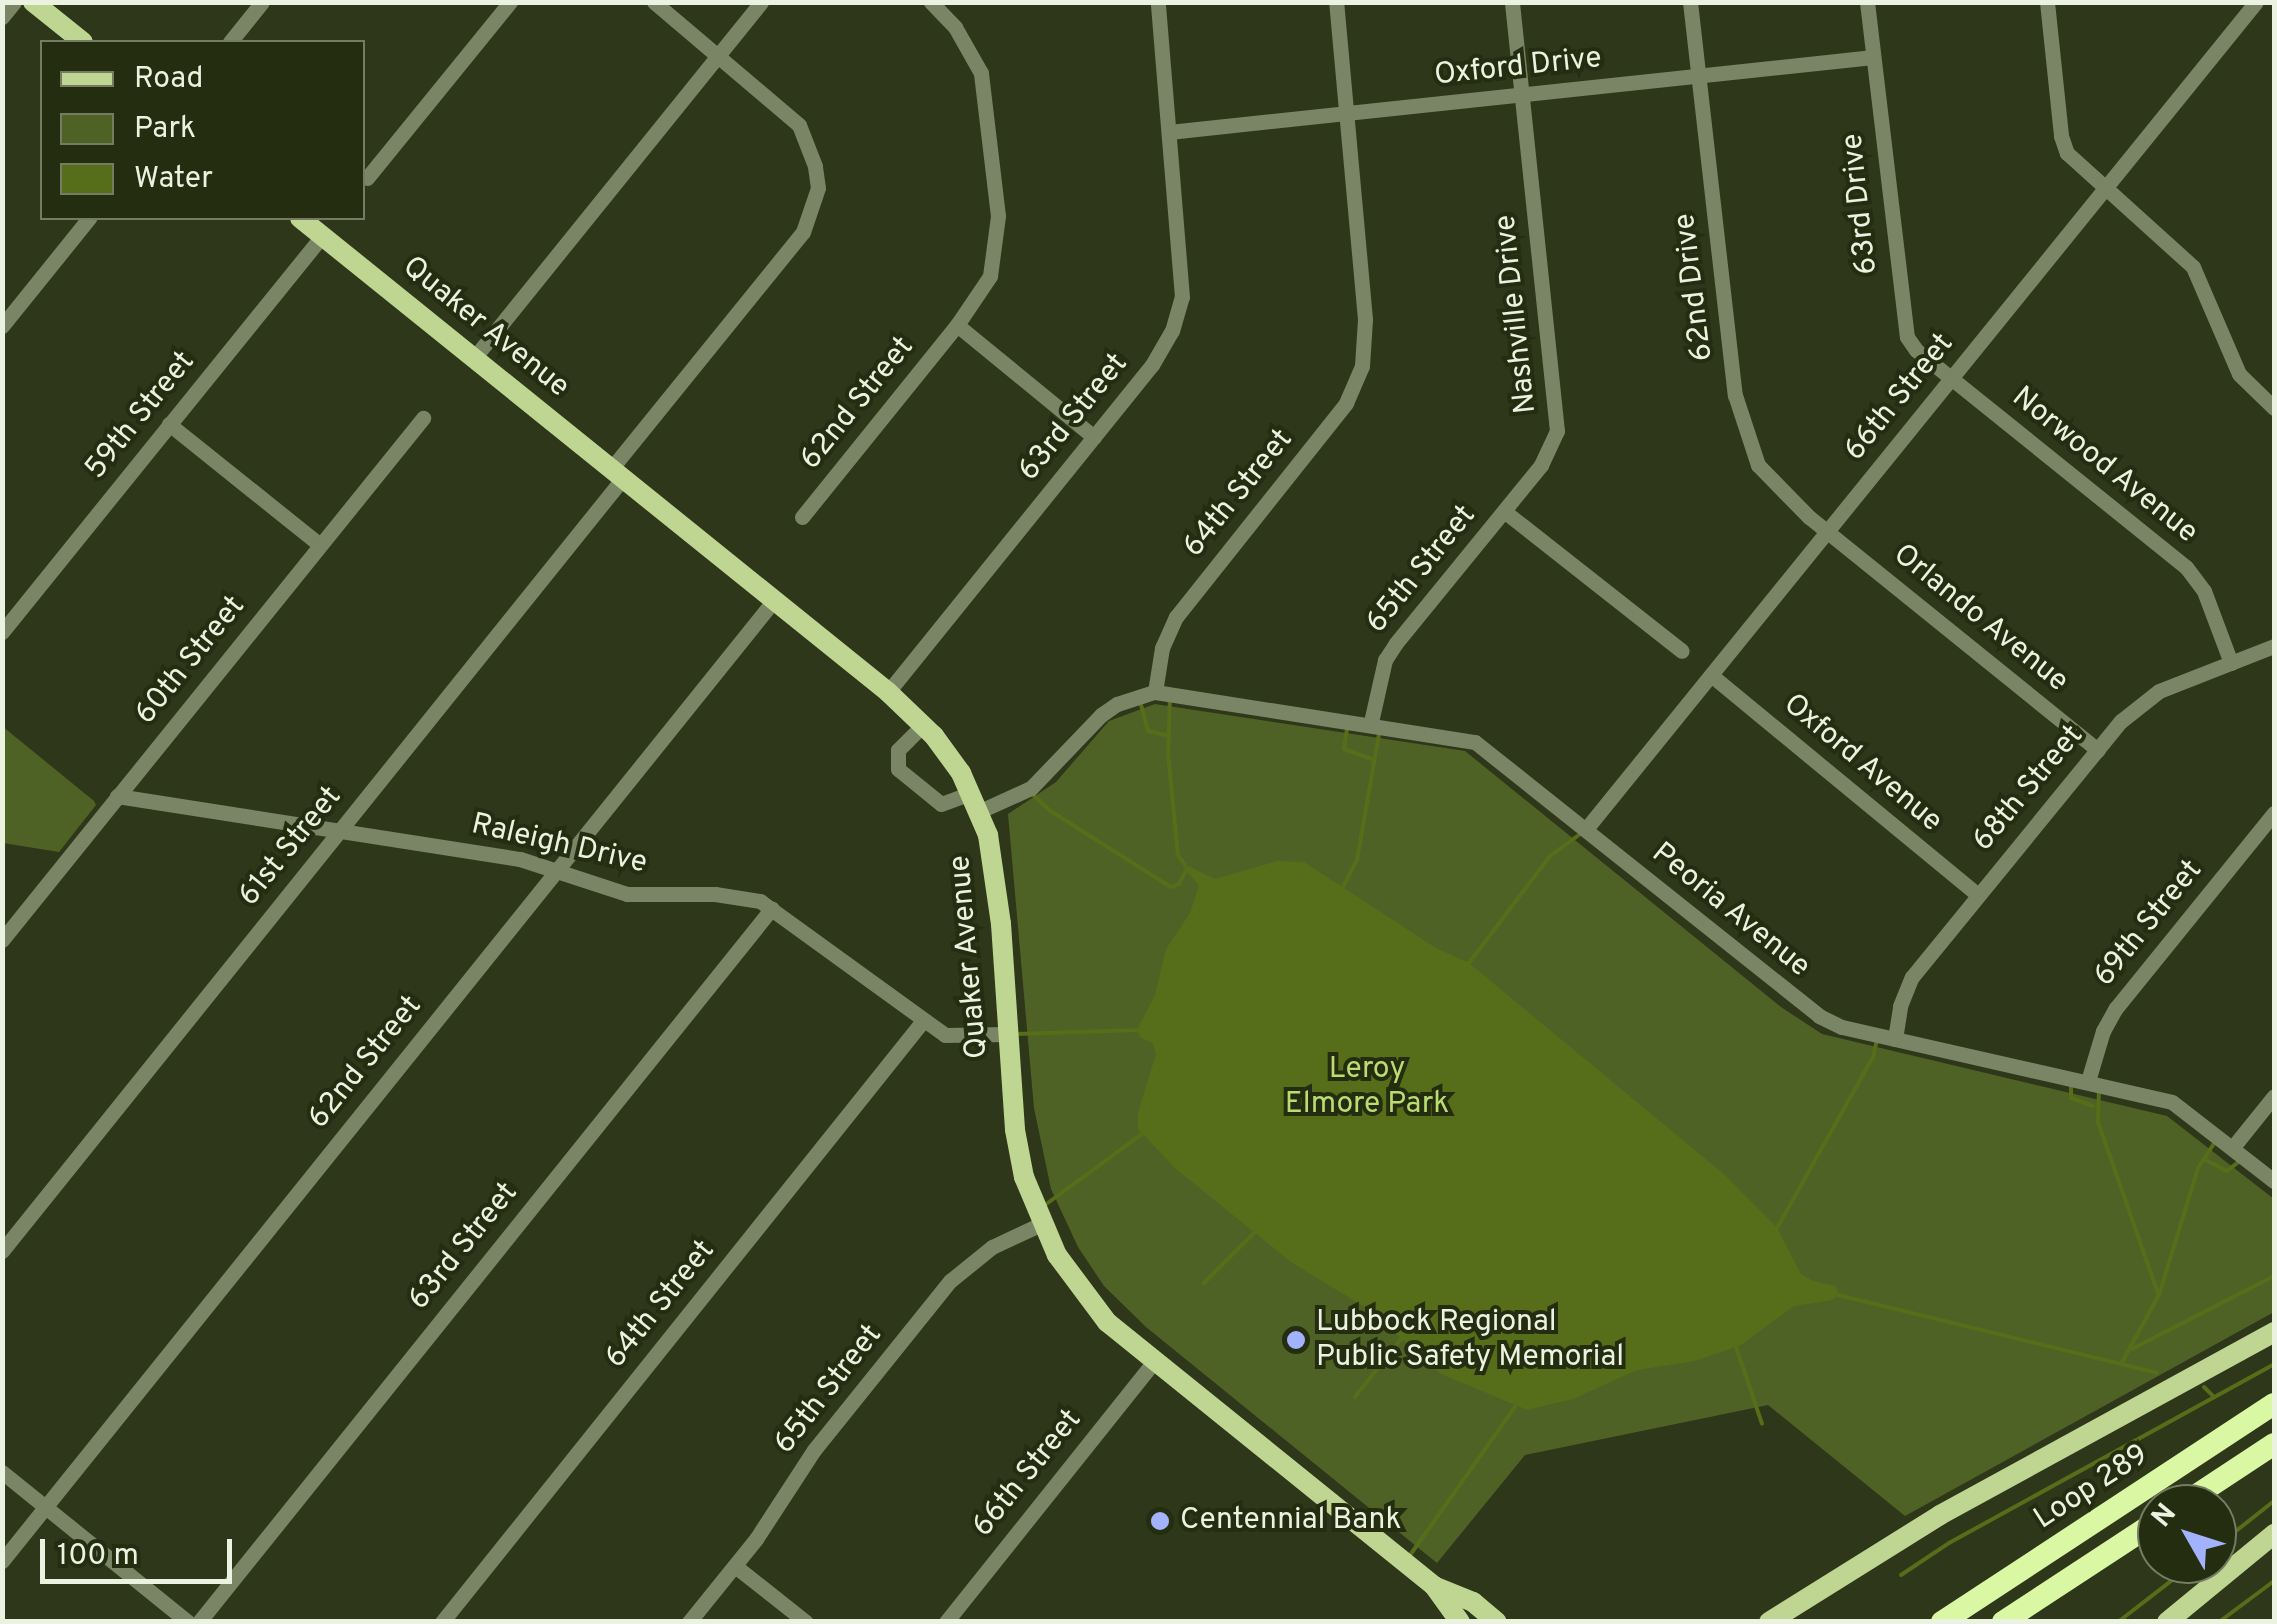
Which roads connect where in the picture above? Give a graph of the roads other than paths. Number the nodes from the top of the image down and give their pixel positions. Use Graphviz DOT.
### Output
graph roads {
  1 [pos="14,2"];
  2 [pos="34,2"];
  3 [pos="262,2"];
  4 [pos="510,2"];
  5 [pos="654,2"];
  6 [pos="761,2"];
  7 [pos="931,2"];
  8 [pos="1158,2"];
  9 [pos="1336,2"];
  10 [pos="1512,2"];
  11 [pos="1690,2"];
  12 [pos="1867,2"];
  13 [pos="2048,2"];
  14 [pos="2256,2"];
  15 [pos="2,17"];
  16 [pos="81,40"];
  17 [pos="232,40"];
  18 [pos="718,55"];
  19 [pos="1873,57"];
  20 [pos="1698,76"];
  21 [pos="1521,96"];
  22 [pos="1346,114"];
  23 [pos="1169,132"];
  24 [pos="367,178"];
  25 [pos="2104,190"];
  26 [pos="87,220"];
  27 [pos="302,220"];
  28 [pos="322,236"];
  29 [pos="957,325"];
  30 [pos="2,326"];
  31 [pos="474,358"];
  32 [pos="1951,378"];
  33 [pos="2274,408"];
  34 [pos="423,418"];
  35 [pos="170,424"];
  36 [pos="1094,436"];
  37 [pos="617,474"];
  38 [pos="1504,511"];
  39 [pos="802,517"];
  40 [pos="1827,532"];
  41 [pos="320,545"];
  42 [pos="774,600"];
  43 [pos="2,632"];
  44 [pos="2274,646"];
  45 [pos="1682,652"];
  46 [pos="2231,662"];
  47 [pos="1711,674"];
  48 [pos="888,692"];
  49 [pos="1156,692"];
  50 [pos="1370,722"];
  51 [pos="924,724"];
  52 [pos="2098,750"];
  53 [pos="118,796"];
  54 [pos="976,802"];
  55 [pos="2274,813"];
  56 [pos="1586,829"];
  57 [pos="339,832"];
  58 [pos="558,868"];
  59 [pos="1978,895"];
  60 [pos="772,908"];
  61 [pos="2,940"];
  62 [pos="922,1022"];
  63 [pos="1007,1034"];
  64 [pos="1895,1039"];
  65 [pos="2088,1082"];
  66 [pos="2274,1096"];
  67 [pos="2233,1148"];
  68 [pos="2274,1181"];
  69 [pos="1041,1224"];
  70 [pos="2,1251"];
  71 [pos="2274,1332"];
  72 [pos="1154,1361"];
  73 [pos="2274,1404"];
  74 [pos="2274,1444"];
  75 [pos="2,1472"];
  76 [pos="2213,1484"];
  77 [pos="46,1507"];
  78 [pos="2137,1534"];
  79 [pos="2274,1534"];
  80 [pos="2,1561"];
  81 [pos="735,1566"];
  82 [pos="1434,1586"];
  83 [pos="1458,1621"];
  84 [pos="188,1622"];
  85 [pos="199,1622"];
  86 [pos="442,1622"];
  87 [pos="689,1622"];
  88 [pos="806,1622"];
  89 [pos="946,1622"];
  90 [pos="1497,1622"];
  91 [pos="1769,1622"];
  92 [pos="1942,1622"];
  93 [pos="2003,1622"];
  94 [pos="2166,1622"];
  1 -- 15 [label="street"];
  2 -- 16 [label="main road"];
  3 -- 17 [label="street"];
  4 -- 24 [label="street"];
  5 -- 18 [label="street"];
  6 -- 18 [label="street"];
  7 -- 29 [label="street"];
  8 -- 23 [label="street"];
  9 -- 22 [label="street, 64th Street"];
  10 -- 21 [label="street, Nashville Drive"];
  11 -- 20 [label="street, 62nd Drive"];
  12 -- 19 [label="street, 63rd Drive"];
  13 -- 25 [label="street"];
  14 -- 25 [label="street, 66th Street"];
  18 -- 31 [label="street"];
  18 -- 37 [label="street, 61st Street"];
  19 -- 20 [label="street, Oxford Drive"];
  19 -- 32 [label="street, 63rd Drive"];
  20 -- 21 [label="street, Oxford Drive"];
  20 -- 40 [label="street, 62nd Drive"];
  21 -- 22 [label="street, Oxford Drive"];
  21 -- 38 [label="street, Nashville Drive"];
  22 -- 23 [label="street, Oxford Drive"];
  22 -- 49 [label="street, 64th Street"];
  23 -- 36 [label="street, 63rd Street"];
  25 -- 32 [label="street, 66th Street"];
  25 -- 33 [label="street"];
  26 -- 30 [label="street"];
  27 -- 28 [label="main road, Quaker Avenue"];
  28 -- 31 [label="main road, Quaker Avenue"];
  28 -- 35 [label="street, 59th Street"];
  29 -- 36 [label="street"];
  29 -- 39 [label="street, 62nd Street"];
  31 -- 37 [label="main road, Quaker Avenue"];
  32 -- 40 [label="street, 66th Street"];
  32 -- 46 [label="street, Norwood Avenue"];
  34 -- 41 [label="street, 60th Street"];
  35 -- 41 [label="street"];
  35 -- 43 [label="street, 59th Street"];
  36 -- 48 [label="street, 63rd Street"];
  37 -- 42 [label="main road, Quaker Avenue"];
  37 -- 57 [label="street, 61st Street"];
  38 -- 45 [label="street"];
  38 -- 50 [label="street, 65th Street"];
  40 -- 47 [label="street, 66th Street"];
  40 -- 52 [label="street, Orlando Avenue"];
  41 -- 53 [label="street, 60th Street"];
  42 -- 48 [label="main road, Quaker Avenue"];
  42 -- 58 [label="street, 62nd Street"];
  44 -- 46 [label="street, 68th Street"];
  46 -- 52 [label="street, 68th Street"];
  47 -- 56 [label="street, 66th Street"];
  47 -- 59 [label="street, Oxford Avenue"];
  48 -- 51 [label="main road, Quaker Avenue"];
  49 -- 50 [label="street, Peoria Avenue"];
  49 -- 54 [label="street"];
  50 -- 56 [label="street, Peoria Avenue"];
  51 -- 54 [label="main road, Quaker Avenue"];
  51 -- 54 [label="street"];
  52 -- 59 [label="street, 68th Street"];
  53 -- 57 [label="street, Raleigh Drive"];
  53 -- 61 [label="street, 60th Street"];
  54 -- 63 [label="main road, Quaker Avenue"];
  55 -- 65 [label="street, 69th Street"];
  56 -- 64 [label="street, Peoria Avenue"];
  57 -- 58 [label="street, Raleigh Drive"];
  57 -- 70 [label="street, 61st Street"];
  58 -- 60 [label="street, Raleigh Drive"];
  58 -- 77 [label="street, 62nd Street"];
  59 -- 64 [label="street, 68th Street"];
  60 -- 62 [label="street, Raleigh Drive"];
  60 -- 85 [label="street, 63rd Street"];
  62 -- 63 [label="street, Raleigh Drive"];
  62 -- 86 [label="street, 64th Street"];
  63 -- 69 [label="main road, Quaker Avenue"];
  64 -- 65 [label="street, Peoria Avenue"];
  65 -- 67 [label="street, Peoria Avenue"];
  66 -- 67 [label="street"];
  67 -- 68 [label="street, Peoria Avenue"];
  69 -- 72 [label="main road, Quaker Avenue"];
  69 -- 81 [label="street, 65th Street"];
  71 -- 91 [label="main road"];
  72 -- 82 [label="main road, Quaker Avenue"];
  72 -- 89 [label="street, 66th Street"];
  73 -- 92 [label="highway, Loop 289"];
  74 -- 76 [label="highway"];
  75 -- 77 [label="street"];
  77 -- 80 [label="street, 62nd Street"];
  77 -- 84 [label="street"];
  78 -- 93 [label="highway"];
  79 -- 94 [label="main road"];
  81 -- 87 [label="street, 65th Street"];
  81 -- 88 [label="street"];
  82 -- 83 [label="main road, Quaker Avenue"];
  82 -- 90 [label="main road, Quaker Avenue"];
}
